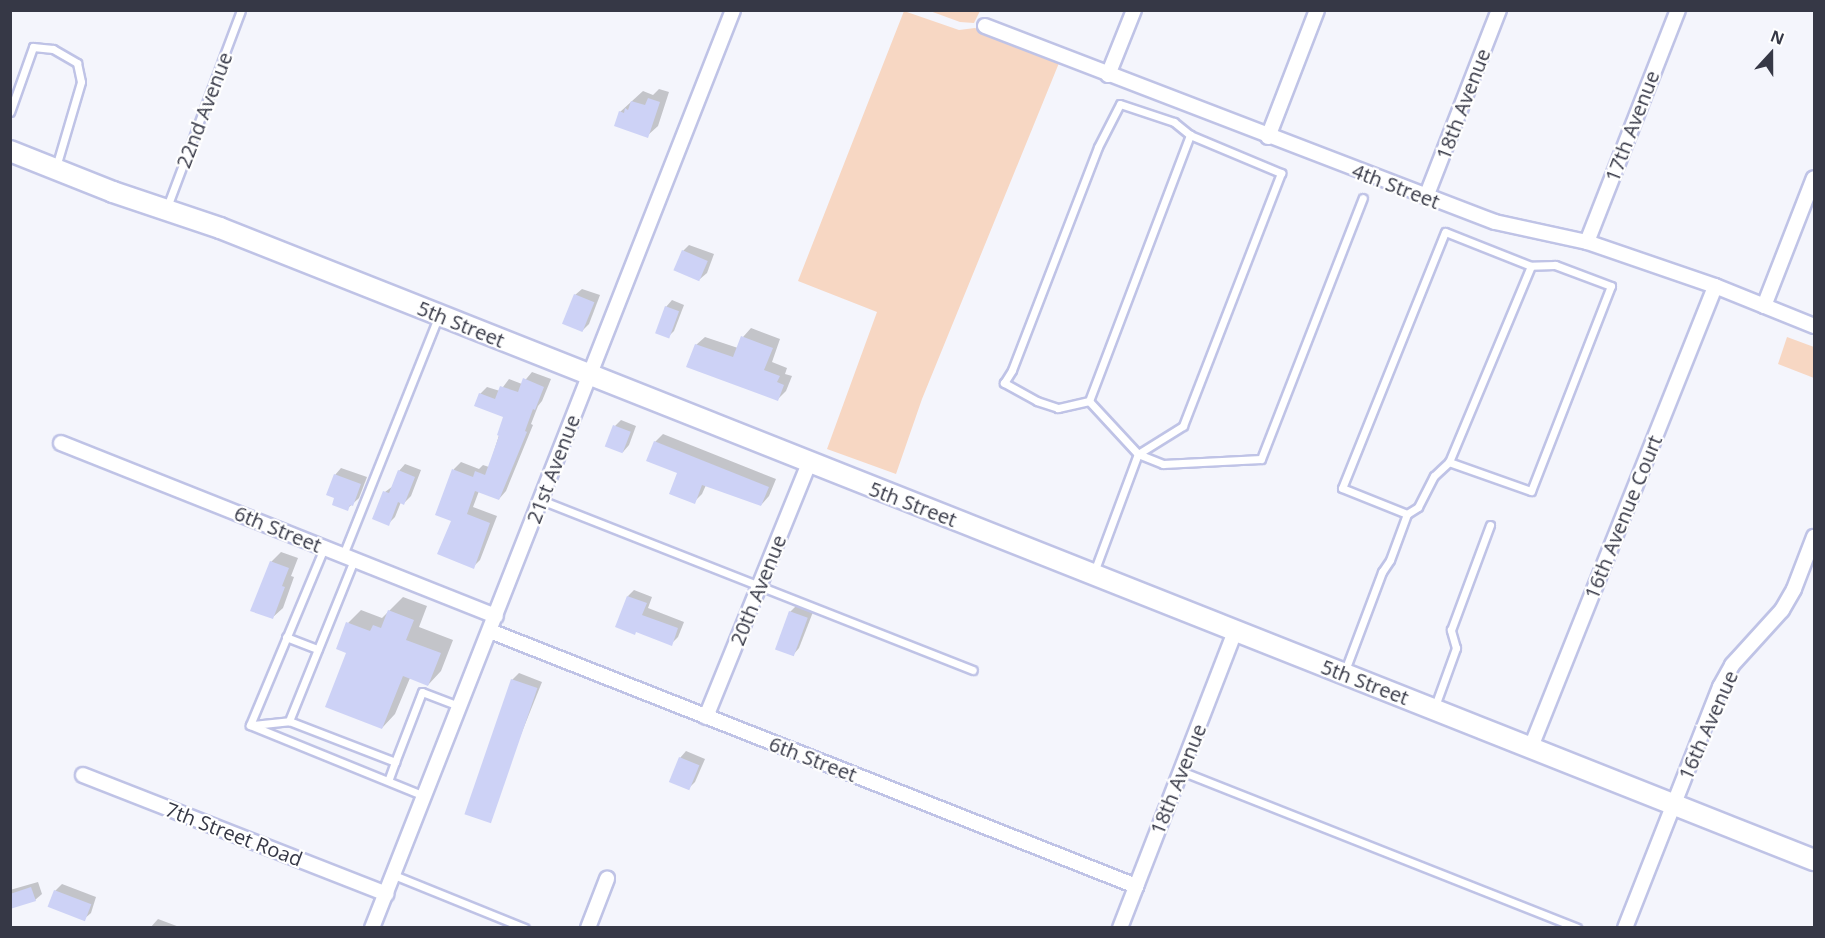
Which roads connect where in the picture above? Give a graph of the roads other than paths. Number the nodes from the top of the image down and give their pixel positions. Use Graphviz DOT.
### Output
graph roads {
  1 [pos="241,10"];
  2 [pos="733,10"];
  3 [pos="1134,10"];
  4 [pos="1317,10"];
  5 [pos="1499,10"];
  6 [pos="1678,10"];
  7 [pos="985,26"];
  8 [pos="1108,75"];
  9 [pos="10,112"];
  10 [pos="1190,135"];
  11 [pos="1268,137"];
  12 [pos="10,151"];
  13 [pos="55,169"];
  14 [pos="1815,178"];
  15 [pos="1426,197"];
  16 [pos="1364,198"];
  17 [pos="166,209"];
  18 [pos="1587,242"];
  19 [pos="1531,266"];
  20 [pos="1715,286"];
  21 [pos="1764,306"];
  22 [pos="439,315"];
  23 [pos="1815,326"];
  24 [pos="590,375"];
  25 [pos="1089,400"];
  26 [pos="61,443"];
  27 [pos="1138,454"];
  28 [pos="1449,462"];
  29 [pos="809,463"];
  30 [pos="541,500"];
  31 [pos="1407,514"];
  32 [pos="1490,525"];
  33 [pos="1815,537"];
  34 [pos="324,548"];
  35 [pos="348,557"];
  36 [pos="1093,574"];
  37 [pos="760,586"];
  38 [pos="495,616"];
  39 [pos="490,631"];
  40 [pos="1235,631"];
  41 [pos="286,637"];
  42 [pos="318,649"];
  43 [pos="973,670"];
  44 [pos="1344,674"];
  45 [pos="460,706"];
  46 [pos="1434,709"];
  47 [pos="706,717"];
  48 [pos="289,721"];
  49 [pos="250,725"];
  50 [pos="1531,747"];
  51 [pos="395,762"];
  52 [pos="1181,771"];
  53 [pos="83,775"];
  54 [pos="388,781"];
  55 [pos="424,796"];
  56 [pos="1674,804"];
  57 [pos="1815,860"];
  58 [pos="394,875"];
  59 [pos="607,879"];
  60 [pos="1136,886"];
  61 [pos="386,894"];
  62 [pos="372,927"];
  63 [pos="525,927"];
  64 [pos="588,927"];
  65 [pos="1120,927"];
  66 [pos="1577,927"];
  67 [pos="1625,927"];
  1 -- 17 [label="lane, 22nd Avenue"];
  2 -- 24 [label="street, 21st Avenue"];
  3 -- 8 [label="street"];
  4 -- 11 [label="street"];
  5 -- 15 [label="street, 18th Avenue"];
  6 -- 18 [label="street, 17th Avenue"];
  7 -- 8 [label="street, 4th Street"];
  8 -- 11 [label="street, 4th Street"];
  9 -- 13 [label="lane"];
  10 -- 25 [label="lane"];
  10 -- 25 [label="lane"];
  10 -- 27 [label="lane"];
  11 -- 15 [label="street, 4th Street"];
  12 -- 13 [label="main road, 5th Street"];
  13 -- 17 [label="main road, 5th Street"];
  14 -- 21 [label="street"];
  15 -- 18 [label="street, 4th Street"];
  16 -- 27 [label="lane"];
  17 -- 22 [label="main road, 5th Street"];
  18 -- 20 [label="street, 4th Street"];
  19 -- 28 [label="lane"];
  19 -- 28 [label="lane"];
  19 -- 31 [label="lane"];
  20 -- 21 [label="street, 4th Street"];
  20 -- 50 [label="street, 16th Avenue Court"];
  21 -- 23 [label="street, 4th Street"];
  22 -- 24 [label="main road, 5th Street"];
  22 -- 35 [label="lane"];
  24 -- 29 [label="main road, 5th Street"];
  24 -- 30 [label="street, 21st Avenue"];
  25 -- 27 [label="lane"];
  26 -- 34 [label="street, 6th Street"];
  27 -- 36 [label="lane"];
  28 -- 31 [label="lane"];
  29 -- 36 [label="main road, 5th Street"];
  29 -- 37 [label="street, 20th Avenue"];
  30 -- 37 [label="lane"];
  30 -- 38 [label="street, 21st Avenue"];
  31 -- 44 [label="lane"];
  32 -- 46 [label="lane"];
  33 -- 56 [label="street, 16th Avenue"];
  34 -- 35 [label="street, 6th Street"];
  34 -- 41 [label="lane"];
  35 -- 38 [label="street, 6th Street"];
  35 -- 42 [label="lane"];
  36 -- 40 [label="main road, 5th Street"];
  37 -- 43 [label="lane"];
  37 -- 47 [label="street, 20th Avenue"];
  38 -- 39 [label="street, 21st Avenue"];
  39 -- 45 [label="street, 21st Avenue"];
  39 -- 47 [label="street, 6th Street"];
  40 -- 44 [label="main road, 5th Street"];
  40 -- 52 [label="street, 18th Avenue"];
  41 -- 42 [label="lane"];
  41 -- 49 [label="lane"];
  42 -- 48 [label="lane"];
  44 -- 46 [label="main road, 5th Street"];
  45 -- 51 [label="lane"];
  45 -- 55 [label="street, 21st Avenue"];
  46 -- 50 [label="main road, 5th Street"];
  47 -- 60 [label="street, 6th Street"];
  48 -- 49 [label="lane"];
  48 -- 51 [label="lane"];
  49 -- 54 [label="lane"];
  50 -- 56 [label="main road, 5th Street"];
  51 -- 54 [label="lane"];
  52 -- 60 [label="street, 18th Avenue"];
  52 -- 66 [label="lane"];
  53 -- 61 [label="street, 7th Street Road"];
  54 -- 55 [label="lane"];
  55 -- 58 [label="street, 21st Avenue"];
  56 -- 57 [label="main road, 5th Street"];
  56 -- 67 [label="street, 16th Avenue"];
  58 -- 61 [label="street, 21st Avenue"];
  58 -- 63 [label="lane"];
  59 -- 64 [label="street"];
  60 -- 65 [label="street, 18th Avenue"];
  61 -- 62 [label="street, 21st Avenue"];
}
